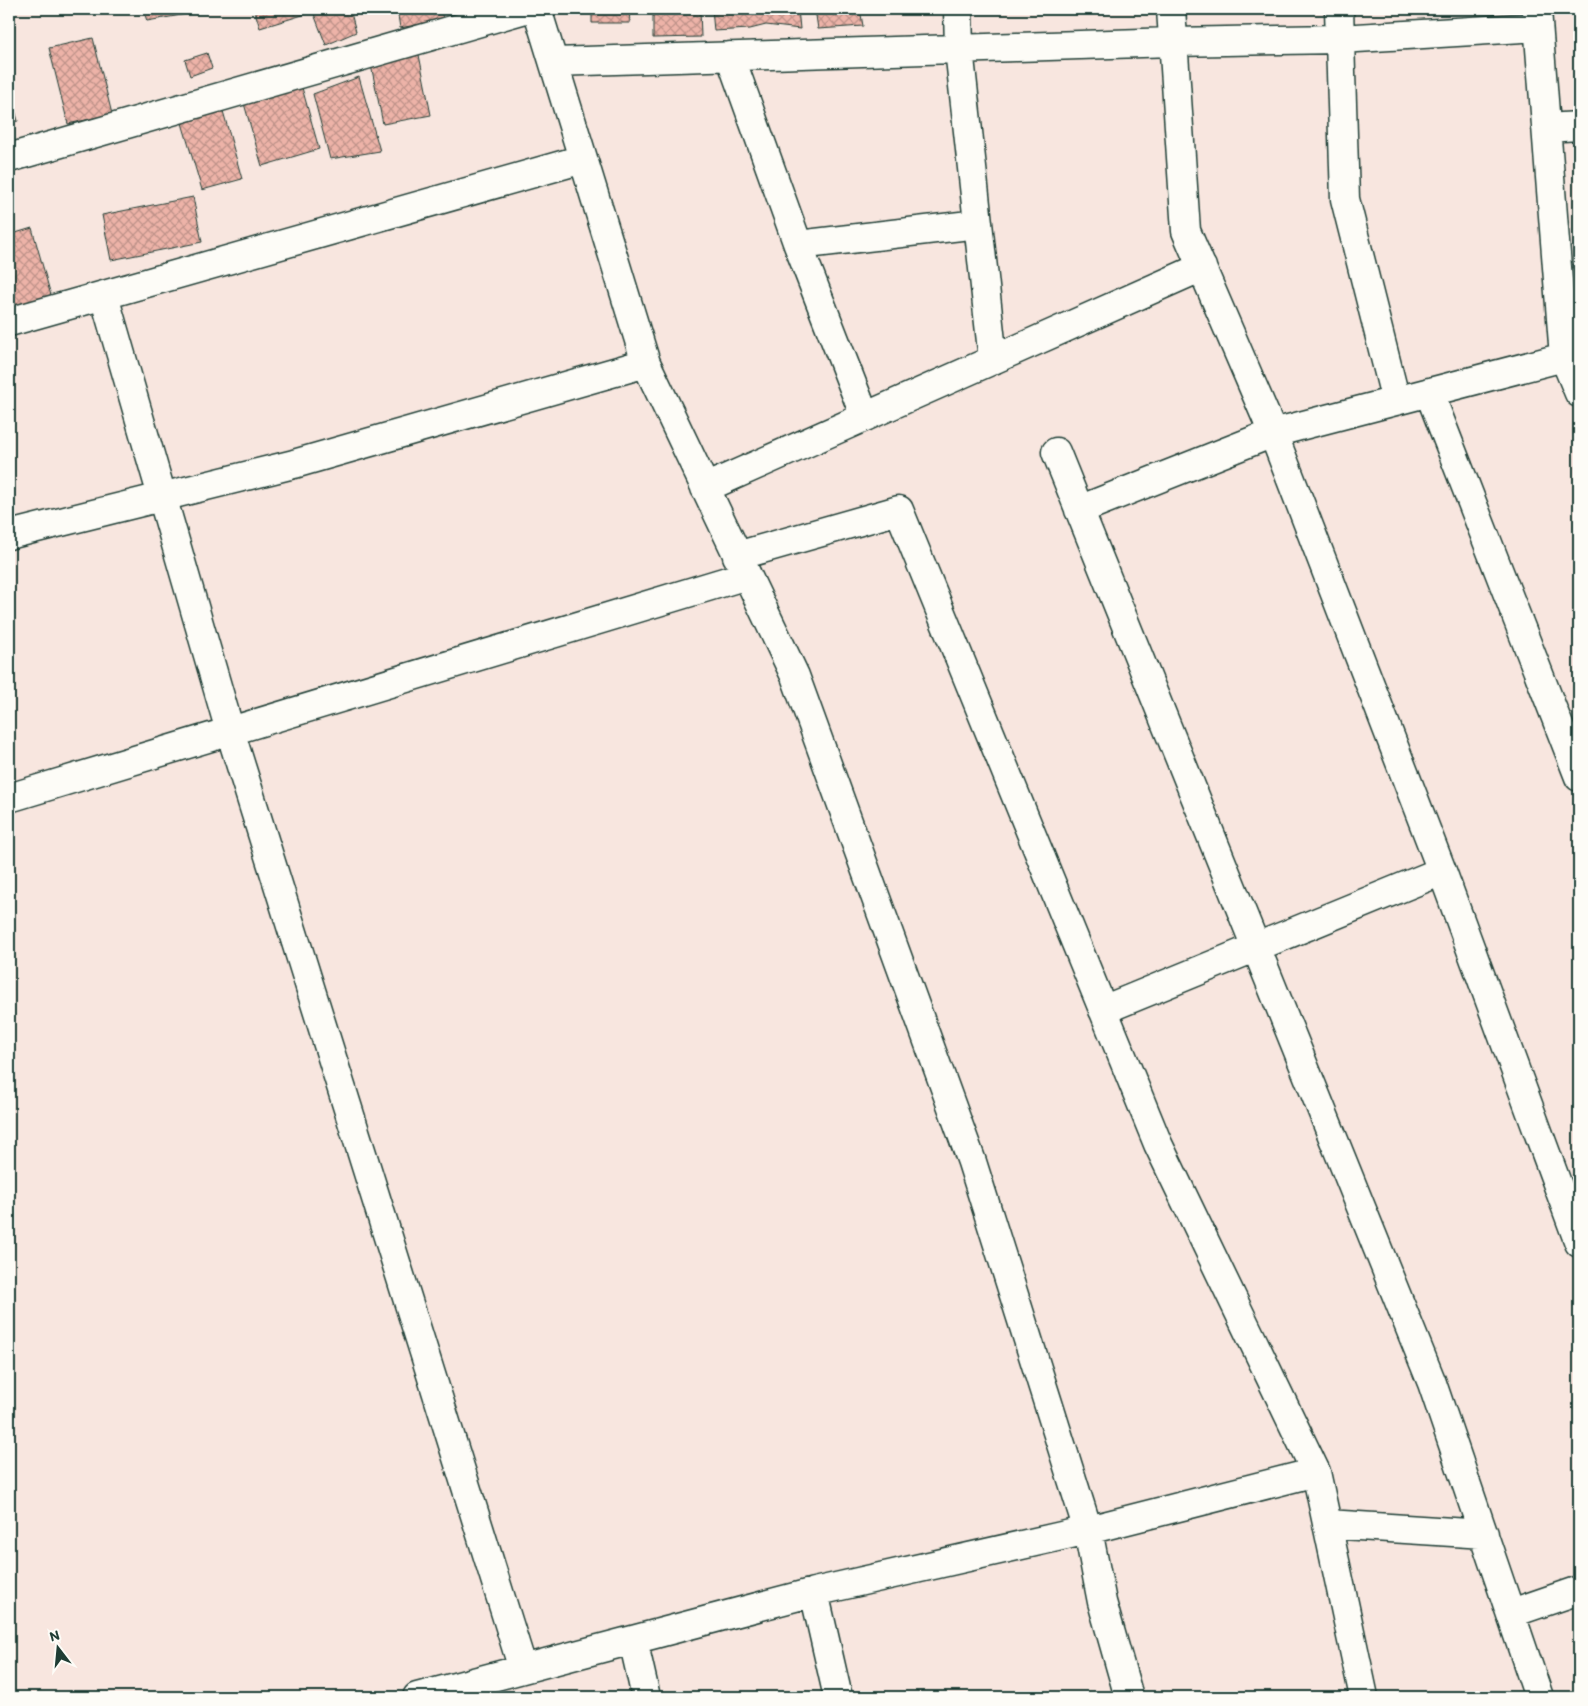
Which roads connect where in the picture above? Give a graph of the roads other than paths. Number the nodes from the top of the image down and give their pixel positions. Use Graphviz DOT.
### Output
graph roads {
  1 [pos="525,9"];
  2 [pos="537,9"];
  3 [pos="958,9"];
  4 [pos="1171,9"];
  5 [pos="1338,9"];
  6 [pos="1538,18"];
  7 [pos="1340,39"];
  8 [pos="1173,42"];
  9 [pos="959,49"];
  10 [pos="730,56"];
  11 [pos="554,62"];
  12 [pos="1579,126"];
  13 [pos="1546,128"];
  14 [pos="9,158"];
  15 [pos="583,159"];
  16 [pos="978,224"];
  17 [pos="798,245"];
  18 [pos="1202,267"];
  19 [pos="104,296"];
  20 [pos="9,322"];
  21 [pos="1571,356"];
  22 [pos="994,360"];
  23 [pos="646,363"];
  24 [pos="1429,392"];
  25 [pos="1579,393"];
  26 [pos="1396,401"];
  27 [pos="865,417"];
  28 [pos="1273,433"];
  29 [pos="1056,452"];
  30 [pos="705,488"];
  31 [pos="163,496"];
  32 [pos="1079,510"];
  33 [pos="9,535"];
  34 [pos="742,566"];
  35 [pos="230,731"];
  36 [pos="1579,777"];
  37 [pos="9,798"];
  38 [pos="1442,871"];
  39 [pos="1256,947"];
  40 [pos="1102,1010"];
  41 [pos="1579,1242"];
  42 [pos="1316,1472"];
  43 [pos="1327,1524"];
  44 [pos="1088,1530"];
  45 [pos="1484,1534"];
  46 [pos="1579,1590"];
  47 [pos="814,1592"];
  48 [pos="1512,1613"];
  49 [pos="633,1640"];
  50 [pos="523,1669"];
  51 [pos="417,1697"];
  52 [pos="646,1697"];
  53 [pos="838,1697"];
  54 [pos="1128,1697"];
  55 [pos="1364,1697"];
  56 [pos="1539,1697"];
  1 -- 14 [label="street"];
  2 -- 11 [label="street"];
  3 -- 9 [label="street"];
  4 -- 8 [label="street"];
  5 -- 7 [label="street"];
  6 -- 7 [label="street"];
  6 -- 13 [label="street"];
  7 -- 8 [label="street"];
  7 -- 26 [label="street"];
  8 -- 9 [label="street"];
  8 -- 18 [label="street"];
  9 -- 10 [label="street"];
  9 -- 16 [label="street"];
  10 -- 11 [label="street"];
  10 -- 17 [label="street"];
  11 -- 15 [label="street"];
  12 -- 13 [label="street"];
  13 -- 21 [label="street"];
  15 -- 19 [label="street"];
  15 -- 23 [label="street"];
  16 -- 17 [label="street"];
  16 -- 22 [label="street"];
  17 -- 27 [label="street"];
  18 -- 22 [label="street"];
  18 -- 28 [label="street"];
  19 -- 20 [label="street"];
  19 -- 31 [label="street"];
  21 -- 24 [label="street"];
  21 -- 25 [label="street"];
  22 -- 27 [label="street"];
  23 -- 30 [label="street"];
  23 -- 31 [label="street"];
  24 -- 26 [label="street"];
  24 -- 36 [label="street"];
  26 -- 28 [label="street"];
  27 -- 30 [label="street"];
  28 -- 32 [label="street"];
  28 -- 38 [label="street"];
  29 -- 32 [label="street"];
  30 -- 34 [label="street"];
  31 -- 33 [label="street"];
  31 -- 35 [label="street"];
  32 -- 39 [label="street"];
  34 -- 35 [label="street"];
  34 -- 40 [label="street"];
  34 -- 44 [label="street"];
  35 -- 37 [label="street"];
  35 -- 50 [label="street"];
  38 -- 39 [label="street"];
  38 -- 41 [label="street"];
  39 -- 40 [label="street"];
  39 -- 45 [label="street"];
  40 -- 42 [label="street"];
  42 -- 43 [label="street"];
  42 -- 44 [label="street"];
  43 -- 45 [label="street"];
  43 -- 55 [label="street"];
  44 -- 47 [label="street"];
  44 -- 54 [label="street"];
  45 -- 48 [label="street"];
  46 -- 48 [label="street"];
  47 -- 49 [label="street"];
  47 -- 53 [label="street"];
  48 -- 56 [label="street"];
  49 -- 50 [label="street"];
  49 -- 52 [label="street"];
  50 -- 51 [label="street"];
}
